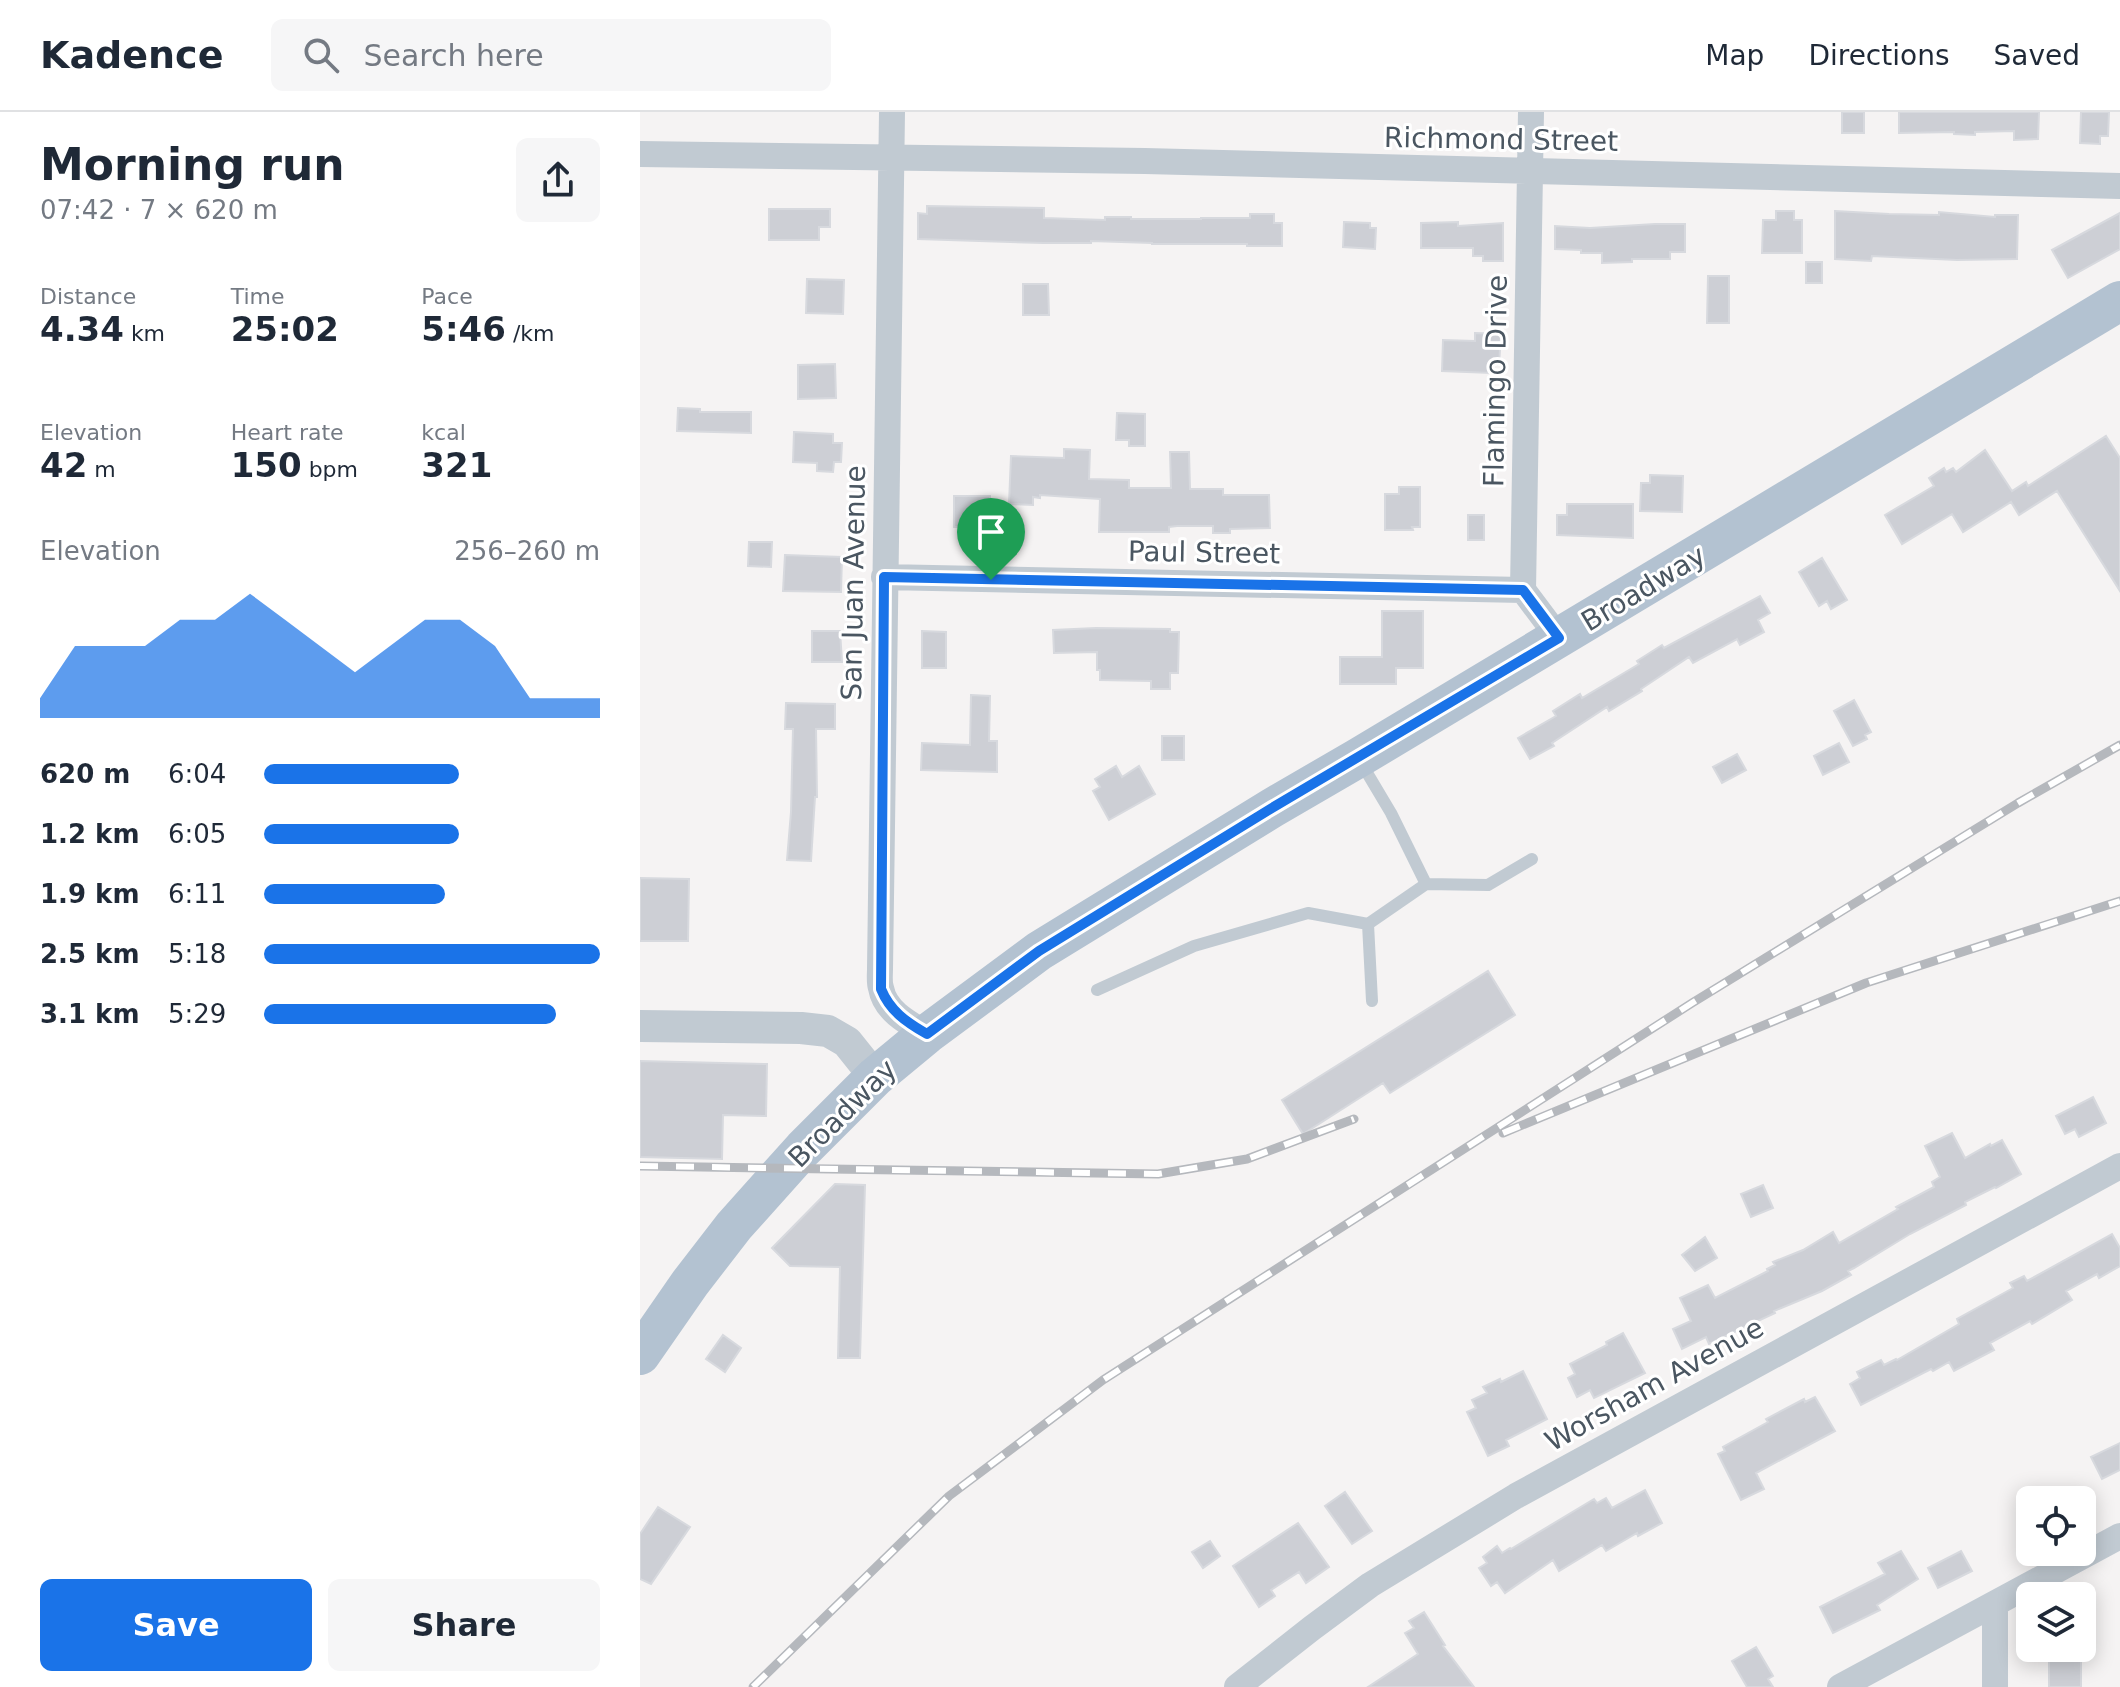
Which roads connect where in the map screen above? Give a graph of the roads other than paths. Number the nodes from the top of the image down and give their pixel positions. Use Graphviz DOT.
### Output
graph roads {
  1 [pos="892,112"];
  2 [pos="1531,112"];
  3 [pos="640,154"];
  4 [pos="891,157"];
  5 [pos="1530,172"];
  6 [pos="2120,186"];
  7 [pos="2120,301"];
  8 [pos="884,577"];
  9 [pos="1523,590"];
  10 [pos="1559,638"];
  11 [pos="1358,758"];
  12 [pos="1532,859"];
  13 [pos="1426,884"];
  14 [pos="1368,924"];
  15 [pos="1097,990"];
  16 [pos="1372,1001"];
  17 [pos="640,1026"];
  18 [pos="927,1034"];
  19 [pos="875,1077"];
  20 [pos="2120,1166"];
  21 [pos="643,1343"];
  22 [pos="2120,1536"];
  23 [pos="1995,1604"];
  24 [pos="1237,1687"];
  25 [pos="1840,1687"];
  26 [pos="1995,1687"];
  1 -- 4 [label="street, San Juan Avenue"];
  2 -- 5 [label="street, Flamingo Drive"];
  3 -- 4 [label="street, Richmond Street"];
  4 -- 5 [label="street, Richmond Street"];
  4 -- 8 [label="street, San Juan Avenue"];
  5 -- 6 [label="street, Richmond Street"];
  5 -- 9 [label="street, Flamingo Drive"];
  7 -- 10 [label="main road, Broadway"];
  8 -- 9 [label="street, Paul Street"];
  8 -- 18 [label="street, San Juan Avenue"];
  9 -- 10 [label="street"];
  10 -- 11 [label="main road, Broadway"];
  11 -- 13 [label="lane"];
  11 -- 18 [label="main road, Broadway"];
  12 -- 13 [label="lane"];
  13 -- 14 [label="lane"];
  14 -- 15 [label="lane"];
  14 -- 16 [label="lane"];
  17 -- 19 [label="street"];
  18 -- 19 [label="main road, Broadway"];
  19 -- 21 [label="main road, Broadway"];
  20 -- 24 [label="street, Worsham Avenue"];
  22 -- 23 [label="street"];
  23 -- 25 [label="street"];
  23 -- 26 [label="street"];
}
